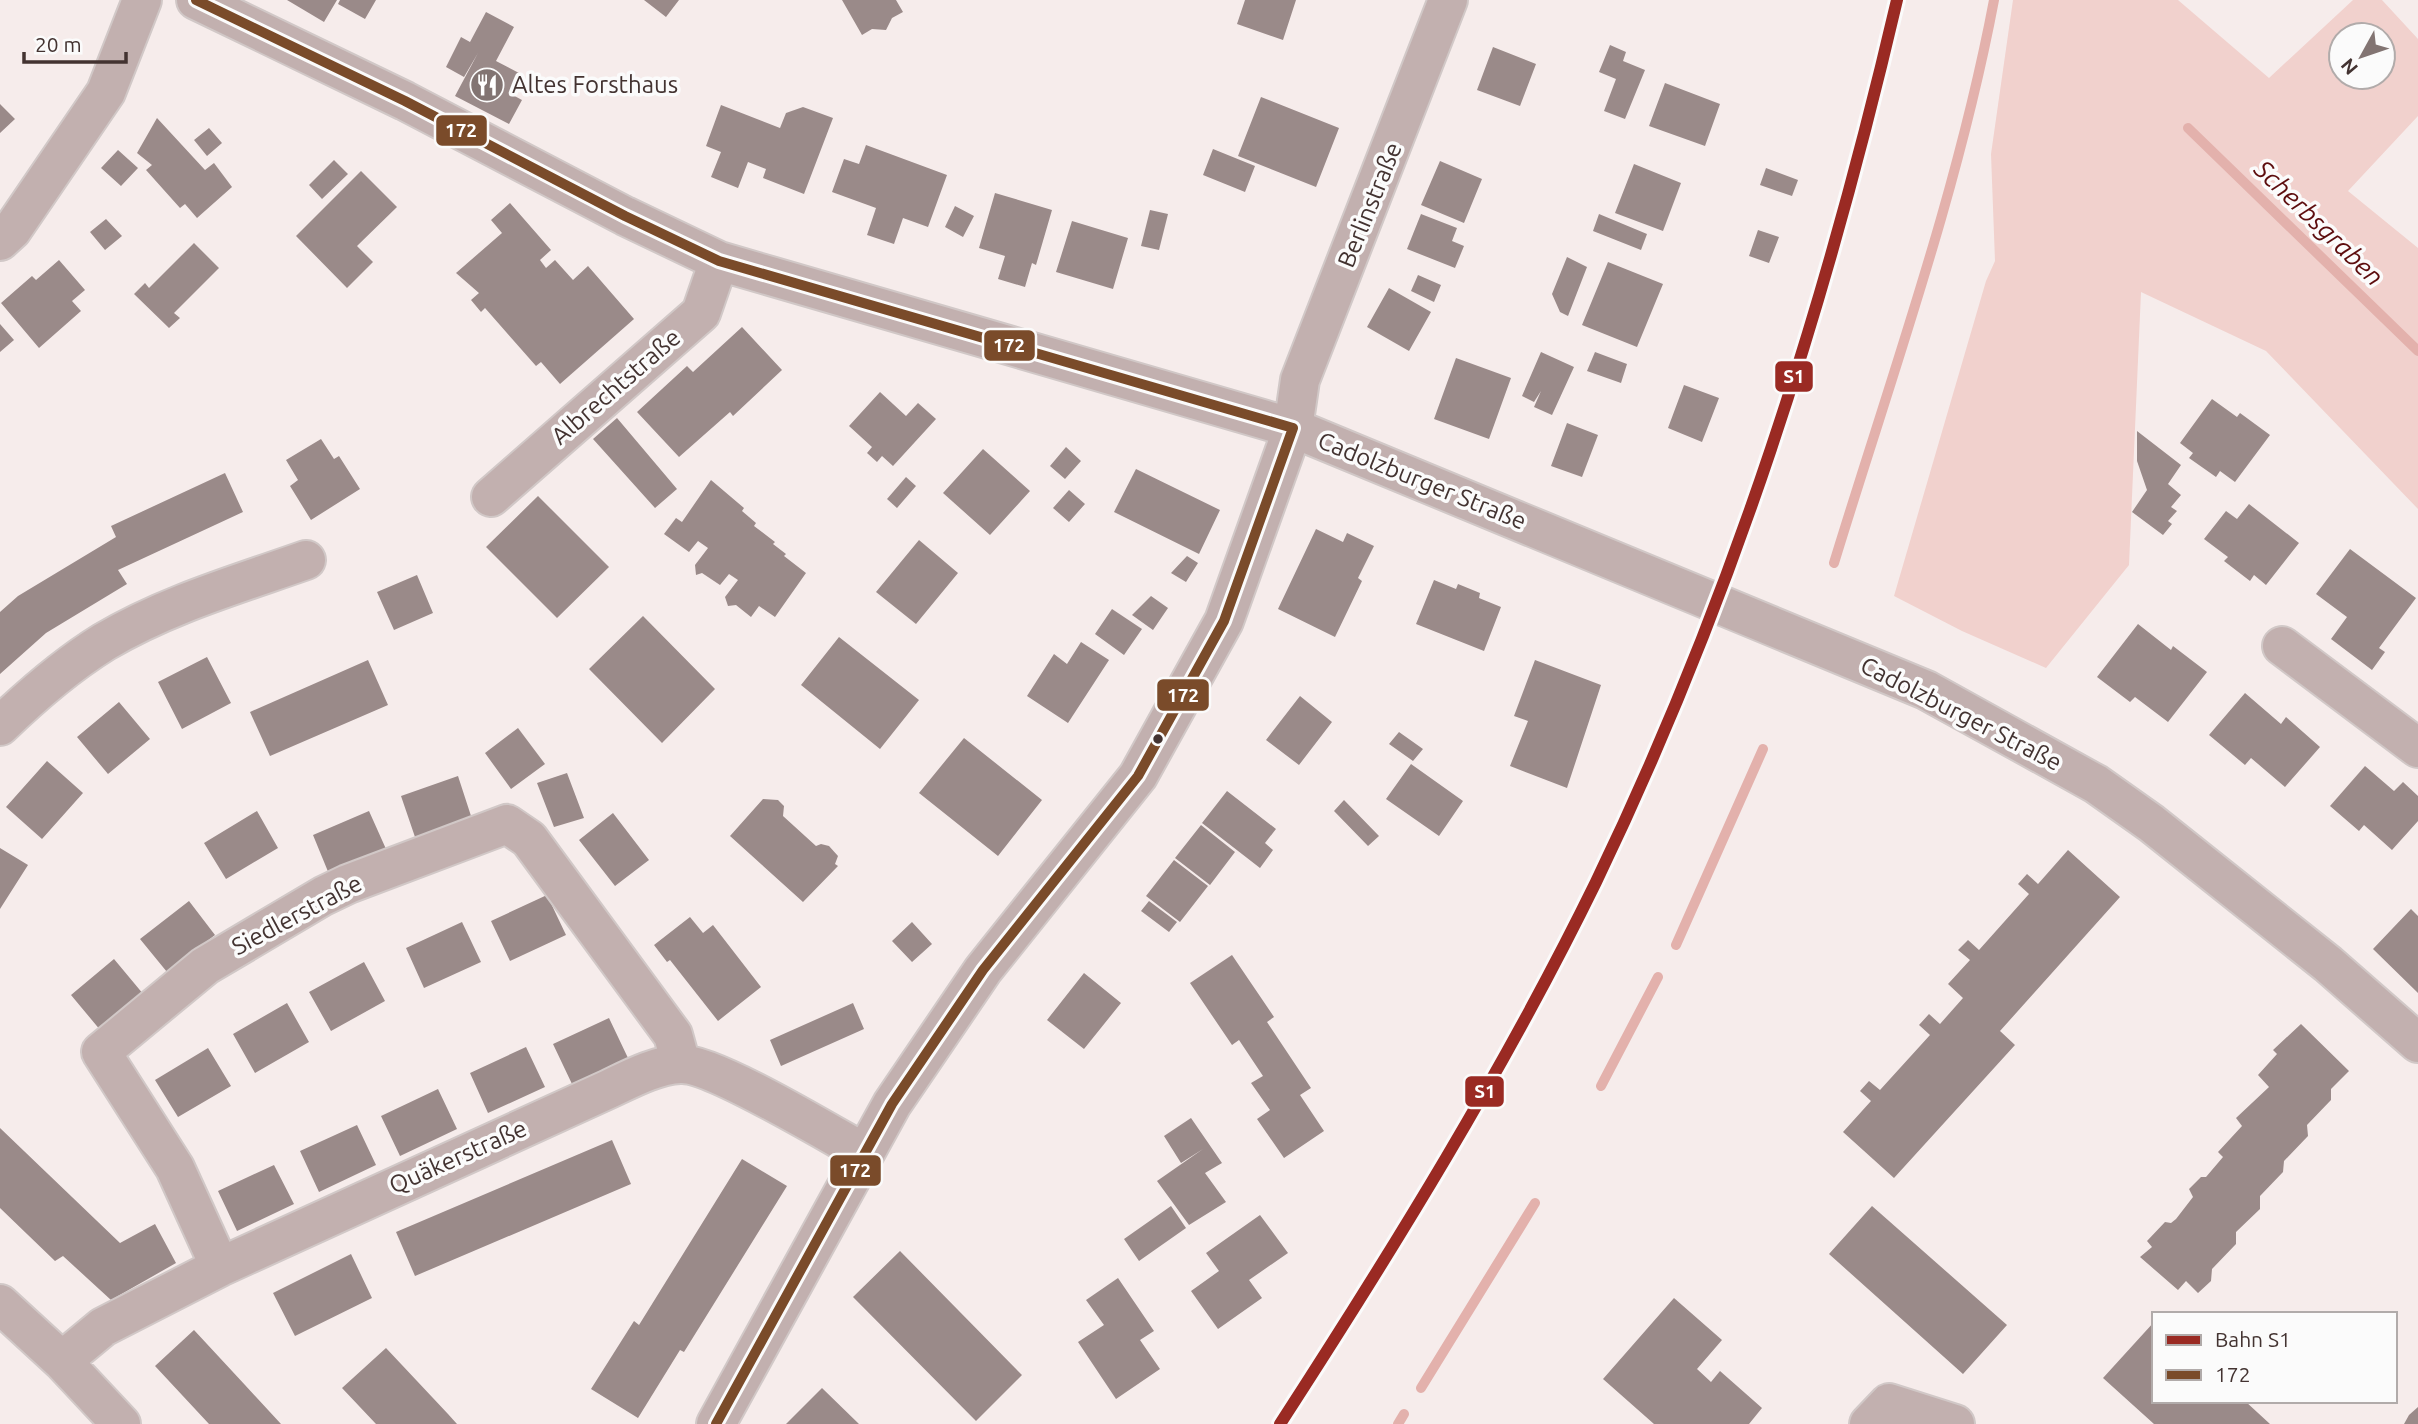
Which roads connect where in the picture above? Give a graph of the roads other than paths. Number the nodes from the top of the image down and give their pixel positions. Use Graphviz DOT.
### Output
graph roads {
  1 [pos="142,0"];
  2 [pos="196,0"];
  3 [pos="1448,0"];
  4 [pos="0,241"];
  5 [pos="719,261"];
  6 [pos="1293,428"];
  7 [pos="491,497"];
  8 [pos="306,561"];
  9 [pos="2282,646"];
  10 [pos="0,726"];
  11 [pos="2418,748"];
  12 [pos="2418,1043"];
  13 [pos="681,1063"];
  14 [pos="864,1153"];
  15 [pos="220,1267"];
  16 [pos="0,1304"];
  17 [pos="62,1361"];
  18 [pos="1879,1413"];
  19 [pos="106,1418"];
  20 [pos="716,1424"];
  21 [pos="1955,1424"];
  1 -- 4 [label="street"];
  2 -- 5 [label="street, Cadolzburger Straße"];
  3 -- 6 [label="street, Berlinstraße"];
  5 -- 6 [label="street, Cadolzburger Straße"];
  5 -- 7 [label="street, Albrechtstraße"];
  6 -- 12 [label="street, Cadolzburger Straße"];
  6 -- 14 [label="street, Berlinstraße"];
  8 -- 10 [label="street"];
  9 -- 11 [label="street"];
  13 -- 14 [label="street"];
  13 -- 15 [label="street, Quäkerstraße"];
  13 -- 15 [label="street, Siedlerstraße"];
  14 -- 20 [label="street, Berlinstraße"];
  15 -- 17 [label="street, Quäkerstraße"];
  16 -- 17 [label="street"];
  17 -- 19 [label="street"];
  18 -- 21 [label="street"];
}
